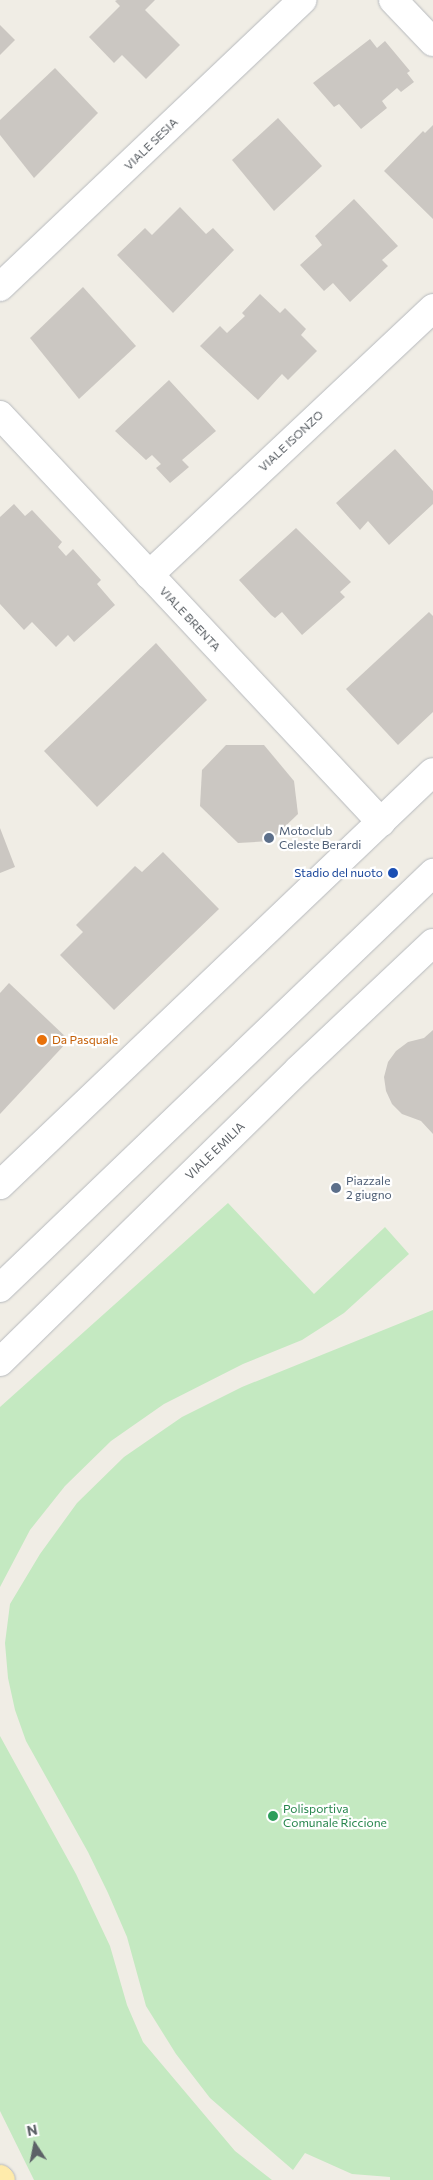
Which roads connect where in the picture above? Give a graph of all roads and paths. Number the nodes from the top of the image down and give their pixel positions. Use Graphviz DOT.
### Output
graph roads {
  1 [pos="302,0"];
  2 [pos="393,0"];
  3 [pos="433,42"];
  4 [pos="0,287"];
  5 [pos="433,308"];
  6 [pos="0,415"];
  7 [pos="149,575"];
  8 [pos="433,772"];
  9 [pos="381,822"];
  10 [pos="433,874"];
  11 [pos="433,942"];
  12 [pos="0,1185"];
  13 [pos="0,1288"];
  14 [pos="0,1362"];
  1 -- 4 [label="street, VIALE SESIA"];
  2 -- 3 [label="street"];
  5 -- 7 [label="street, VIALE ISONZO"];
  6 -- 7 [label="street, VIALE BRENTA"];
  7 -- 9 [label="street, VIALE BRENTA"];
  8 -- 9 [label="street"];
  9 -- 12 [label="street"];
  10 -- 13 [label="street"];
  11 -- 14 [label="street, VIALE EMILIA"];
}
